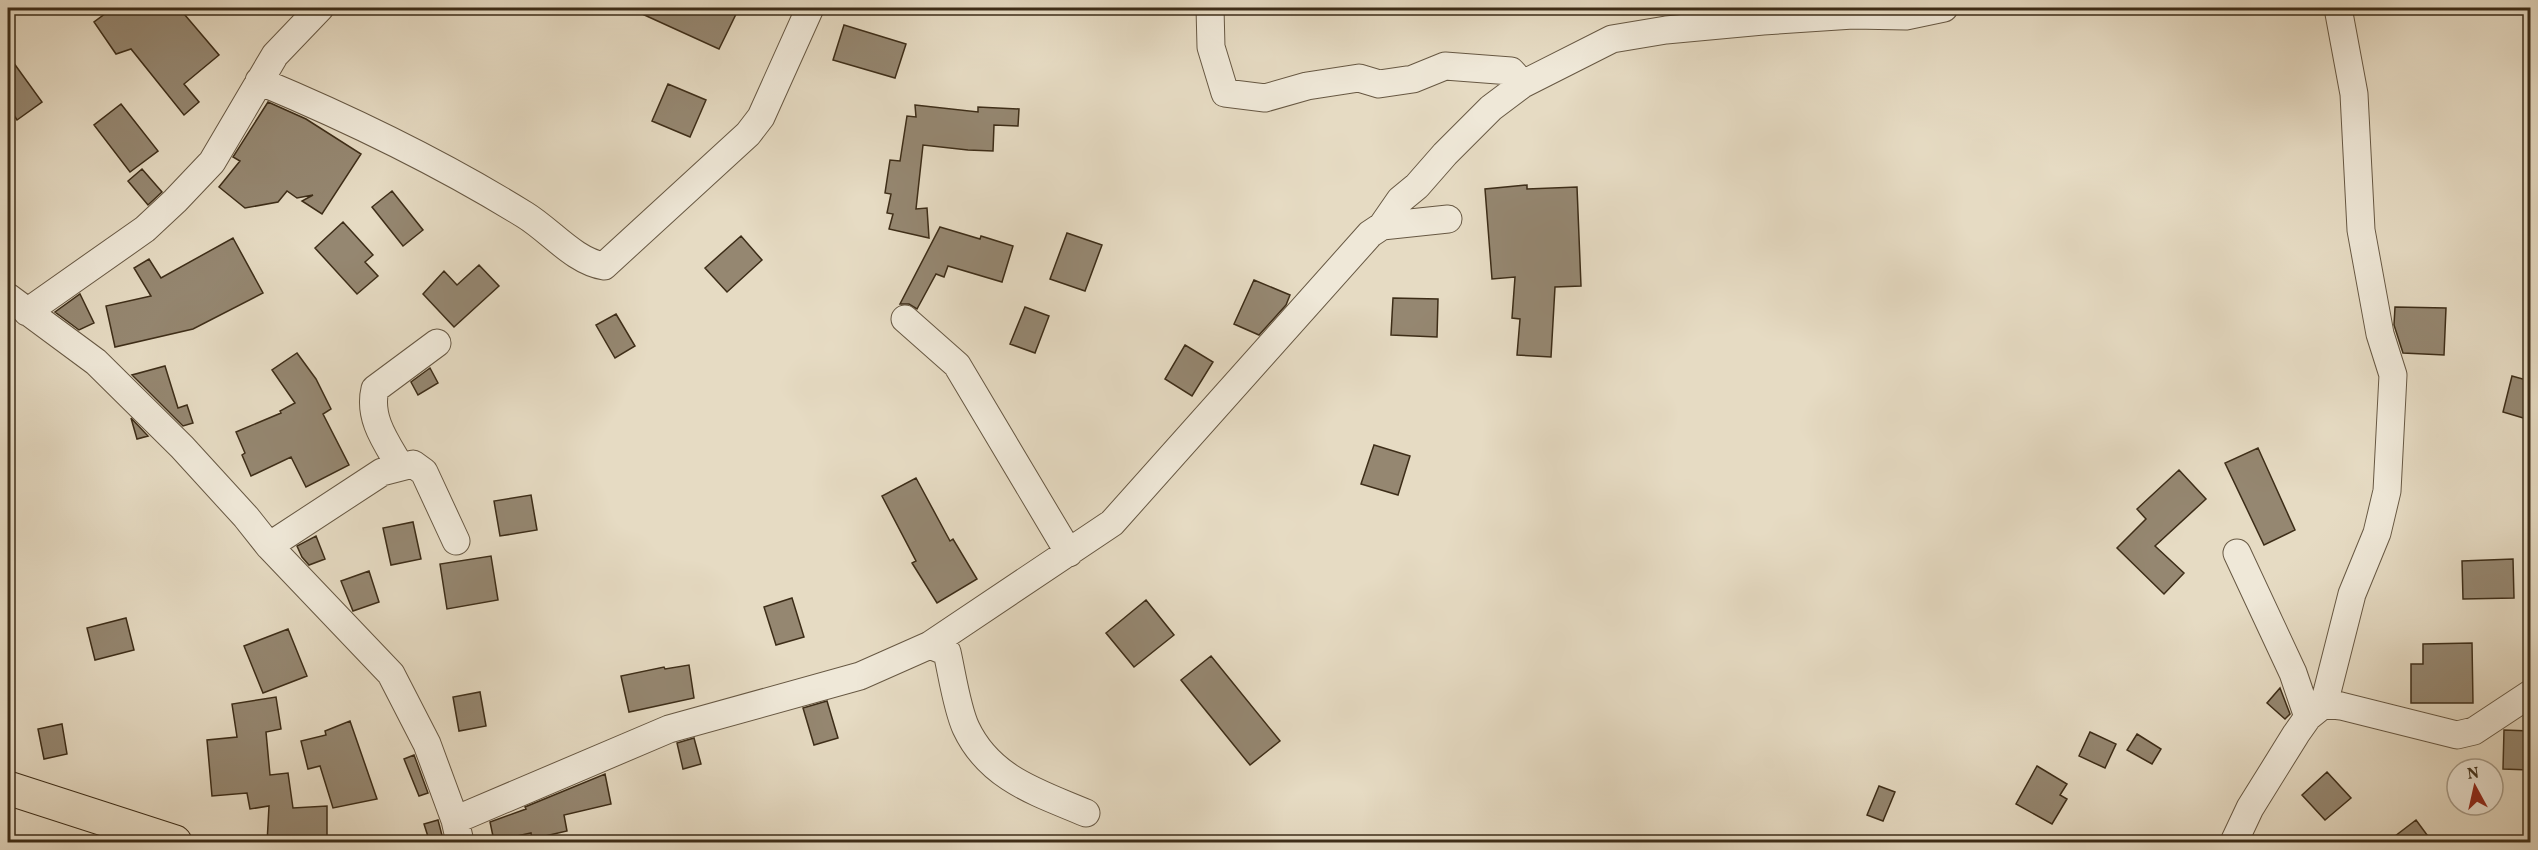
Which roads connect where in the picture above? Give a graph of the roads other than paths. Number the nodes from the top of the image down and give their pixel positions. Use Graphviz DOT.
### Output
graph roads {
  1 [pos="320,8"];
  2 [pos="810,8"];
  3 [pos="1209,8"];
  4 [pos="1944,8"];
  5 [pos="2338,8"];
  6 [pos="259,81"];
  7 [pos="1523,84"];
  8 [pos="1448,219"];
  9 [pos="1382,226"];
  10 [pos="17,304"];
  11 [pos="905,319"];
  12 [pos="437,343"];
  13 [pos="400,466"];
  14 [pos="456,541"];
  15 [pos="269,546"];
  16 [pos="1069,553"];
  17 [pos="2237,553"];
  18 [pos="930,645"];
  19 [pos="2530,694"];
  20 [pos="2316,711"];
  21 [pos="8,788"];
  22 [pos="1086,813"];
  23 [pos="457,831"];
  24 [pos="175,843"];
  25 [pos="2234,843"];
  1 -- 6 [label="street"];
  2 -- 6 [label="street"];
  3 -- 7 [label="street"];
  4 -- 7 [label="street"];
  5 -- 20 [label="street"];
  6 -- 10 [label="street"];
  7 -- 9 [label="street"];
  8 -- 9 [label="street"];
  9 -- 16 [label="street"];
  10 -- 15 [label="street"];
  11 -- 16 [label="street"];
  12 -- 13 [label="street"];
  13 -- 14 [label="street"];
  13 -- 15 [label="street"];
  15 -- 23 [label="street"];
  16 -- 18 [label="street"];
  17 -- 20 [label="street"];
  18 -- 22 [label="street"];
  18 -- 23 [label="street"];
  19 -- 20 [label="street"];
  20 -- 25 [label="street"];
  21 -- 24 [label="highway"];
}
